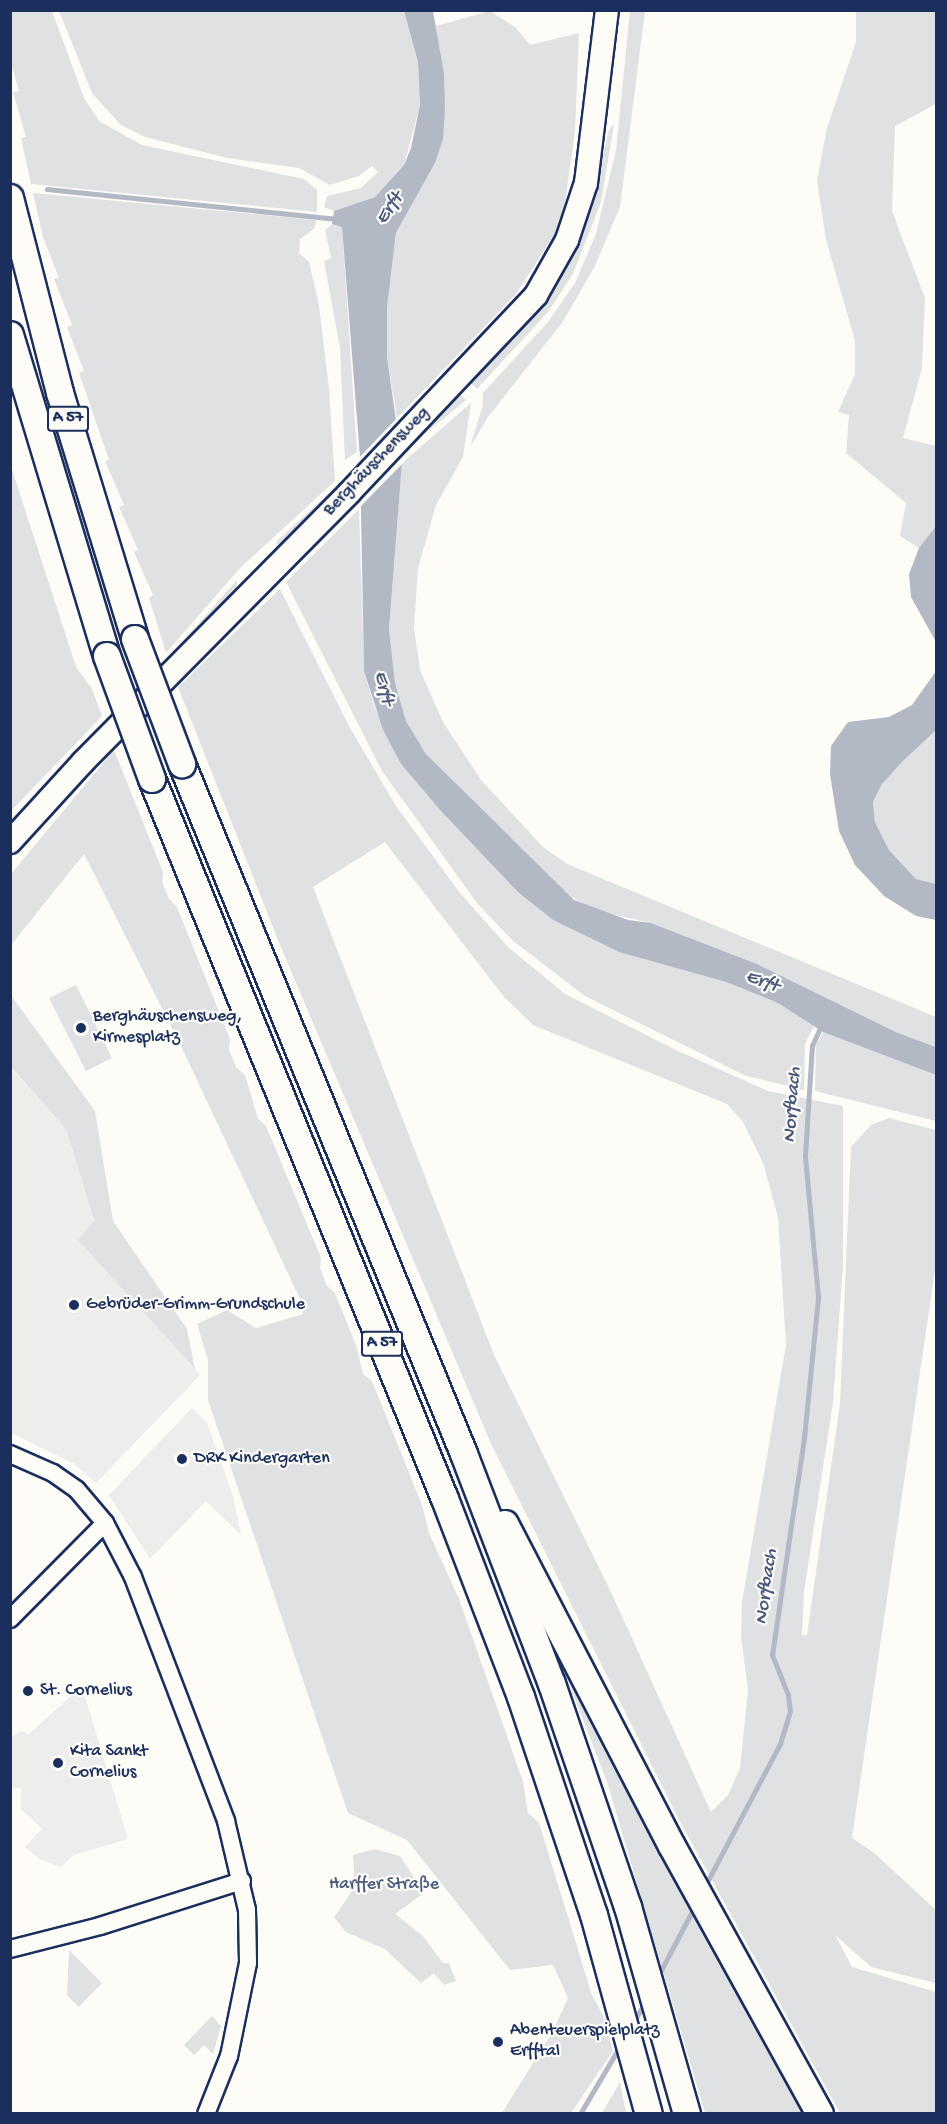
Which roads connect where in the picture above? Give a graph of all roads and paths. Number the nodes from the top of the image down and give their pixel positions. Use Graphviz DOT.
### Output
graph roads {
  1 [pos="607,10"];
  2 [pos="10,198"];
  3 [pos="10,335"];
  4 [pos="10,843"];
  5 [pos="10,1454"];
  6 [pos="464,1454"];
  7 [pos="105,1523"];
  8 [pos="10,1619"];
  9 [pos="242,1881"];
  10 [pos="10,1948"];
  11 [pos="210,2112"];
  12 [pos="649,2114"];
  13 [pos="687,2114"];
  14 [pos="820,2114"];
  1 -- 4 [label="main road, Berghäuschensweg"];
  2 -- 6 [label="highway, A 57, bridge"];
  3 -- 12 [label="highway, A 57, bridge"];
  5 -- 7 [label="street"];
  6 -- 13 [label="highway, A 57"];
  6 -- 14 [label="highway"];
  7 -- 8 [label="street"];
  7 -- 9 [label="street"];
  9 -- 10 [label="street"];
  9 -- 11 [label="street"];
}
